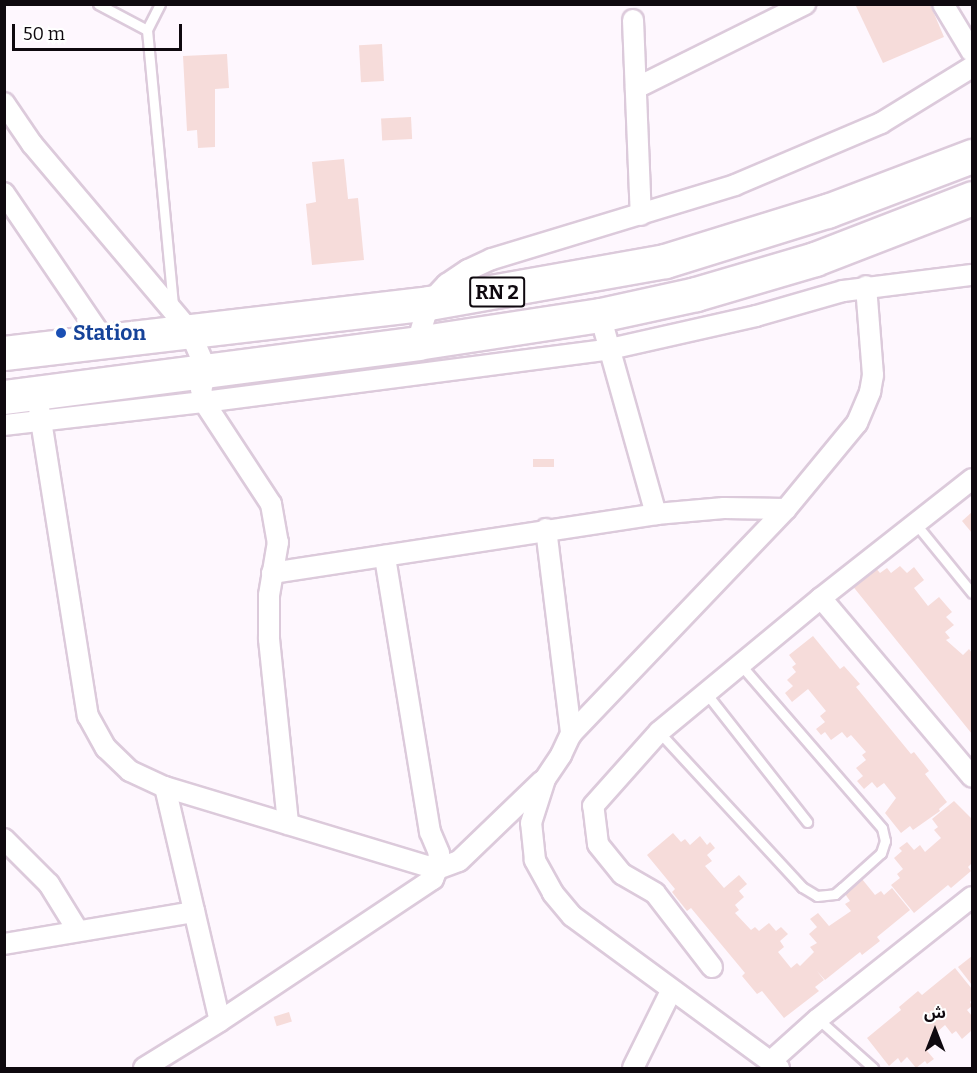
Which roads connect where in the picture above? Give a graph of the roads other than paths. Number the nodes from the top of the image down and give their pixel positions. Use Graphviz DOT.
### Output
graph roads {
  1 [pos="98,4"];
  2 [pos="160,4"];
  3 [pos="805,4"];
  4 [pos="944,4"];
  5 [pos="633,20"];
  6 [pos="147,30"];
  7 [pos="972,52"];
  8 [pos="972,67"];
  9 [pos="636,88"];
  10 [pos="4,103"];
  11 [pos="972,156"];
  12 [pos="4,193"];
  13 [pos="972,198"];
  14 [pos="641,215"];
  15 [pos="972,275"];
  16 [pos="866,286"];
  17 [pos="429,303"];
  18 [pos="600,315"];
  19 [pos="181,321"];
  20 [pos="104,340"];
  21 [pos="417,343"];
  22 [pos="610,349"];
  23 [pos="4,352"];
  24 [pos="205,387"];
  25 [pos="4,397"];
  26 [pos="39,407"];
  27 [pos="4,425"];
  28 [pos="972,479"];
  29 [pos="786,509"];
  30 [pos="656,514"];
  31 [pos="915,523"];
  32 [pos="546,528"];
  33 [pos="385,556"];
  34 [pos="272,573"];
  35 [pos="972,592"];
  36 [pos="821,598"];
  37 [pos="740,664"];
  38 [pos="706,693"];
  39 [pos="659,732"];
  40 [pos="571,734"];
  41 [pos="972,777"];
  42 [pos="545,779"];
  43 [pos="165,787"];
  44 [pos="807,822"];
  45 [pos="288,824"];
  46 [pos="4,839"];
  47 [pos="437,869"];
  48 [pos="972,897"];
  49 [pos="194,912"];
  50 [pos="78,931"];
  51 [pos="4,944"];
  52 [pos="712,967"];
  53 [pos="671,991"];
  54 [pos="818,1019"];
  55 [pos="220,1021"];
  56 [pos="774,1065"];
  57 [pos="144,1068"];
  58 [pos="633,1068"];
  59 [pos="873,1068"];
  1 -- 6 [label="lane"];
  2 -- 6 [label="lane"];
  3 -- 9 [label="street"];
  4 -- 7 [label="street"];
  5 -- 9 [label="street"];
  6 -- 19 [label="lane"];
  8 -- 14 [label="street"];
  9 -- 14 [label="street"];
  10 -- 19 [label="street"];
  11 -- 17 [label="highway, RN 2"];
  12 -- 20 [label="street"];
  13 -- 18 [label="highway, RN 2"];
  14 -- 17 [label="street"];
  15 -- 16 [label="street"];
  16 -- 22 [label="street"];
  16 -- 29 [label="street"];
  17 -- 19 [label="highway, RN 2"];
  17 -- 21 [label="street"];
  18 -- 21 [label="highway, RN 2"];
  18 -- 22 [label="street"];
  19 -- 20 [label="highway, RN 2"];
  19 -- 24 [label="street"];
  20 -- 23 [label="highway, RN 2"];
  21 -- 24 [label="highway, RN 2"];
  22 -- 24 [label="street"];
  22 -- 30 [label="street"];
  24 -- 26 [label="highway, RN 2"];
  24 -- 34 [label="street"];
  25 -- 26 [label="highway, RN 2"];
  26 -- 27 [label="street"];
  26 -- 43 [label="street"];
  28 -- 31 [label="street"];
  29 -- 30 [label="street"];
  29 -- 40 [label="street"];
  30 -- 32 [label="street"];
  31 -- 35 [label="lane"];
  31 -- 36 [label="street"];
  32 -- 33 [label="street"];
  32 -- 40 [label="street"];
  33 -- 34 [label="street"];
  33 -- 47 [label="street"];
  34 -- 45 [label="street"];
  36 -- 37 [label="street"];
  36 -- 41 [label="street"];
  37 -- 38 [label="street"];
  37 -- 39 [label="lane"];
  38 -- 39 [label="street"];
  38 -- 44 [label="lane"];
  39 -- 52 [label="street"];
  40 -- 42 [label="street"];
  42 -- 47 [label="street"];
  42 -- 53 [label="street"];
  43 -- 45 [label="street"];
  43 -- 49 [label="street"];
  45 -- 47 [label="street"];
  46 -- 50 [label="street"];
  47 -- 55 [label="street"];
  48 -- 54 [label="street"];
  49 -- 50 [label="street"];
  49 -- 55 [label="street"];
  50 -- 51 [label="street"];
  53 -- 56 [label="street"];
  53 -- 58 [label="street"];
  54 -- 56 [label="street"];
  54 -- 59 [label="lane"];
  55 -- 57 [label="street"];
}
